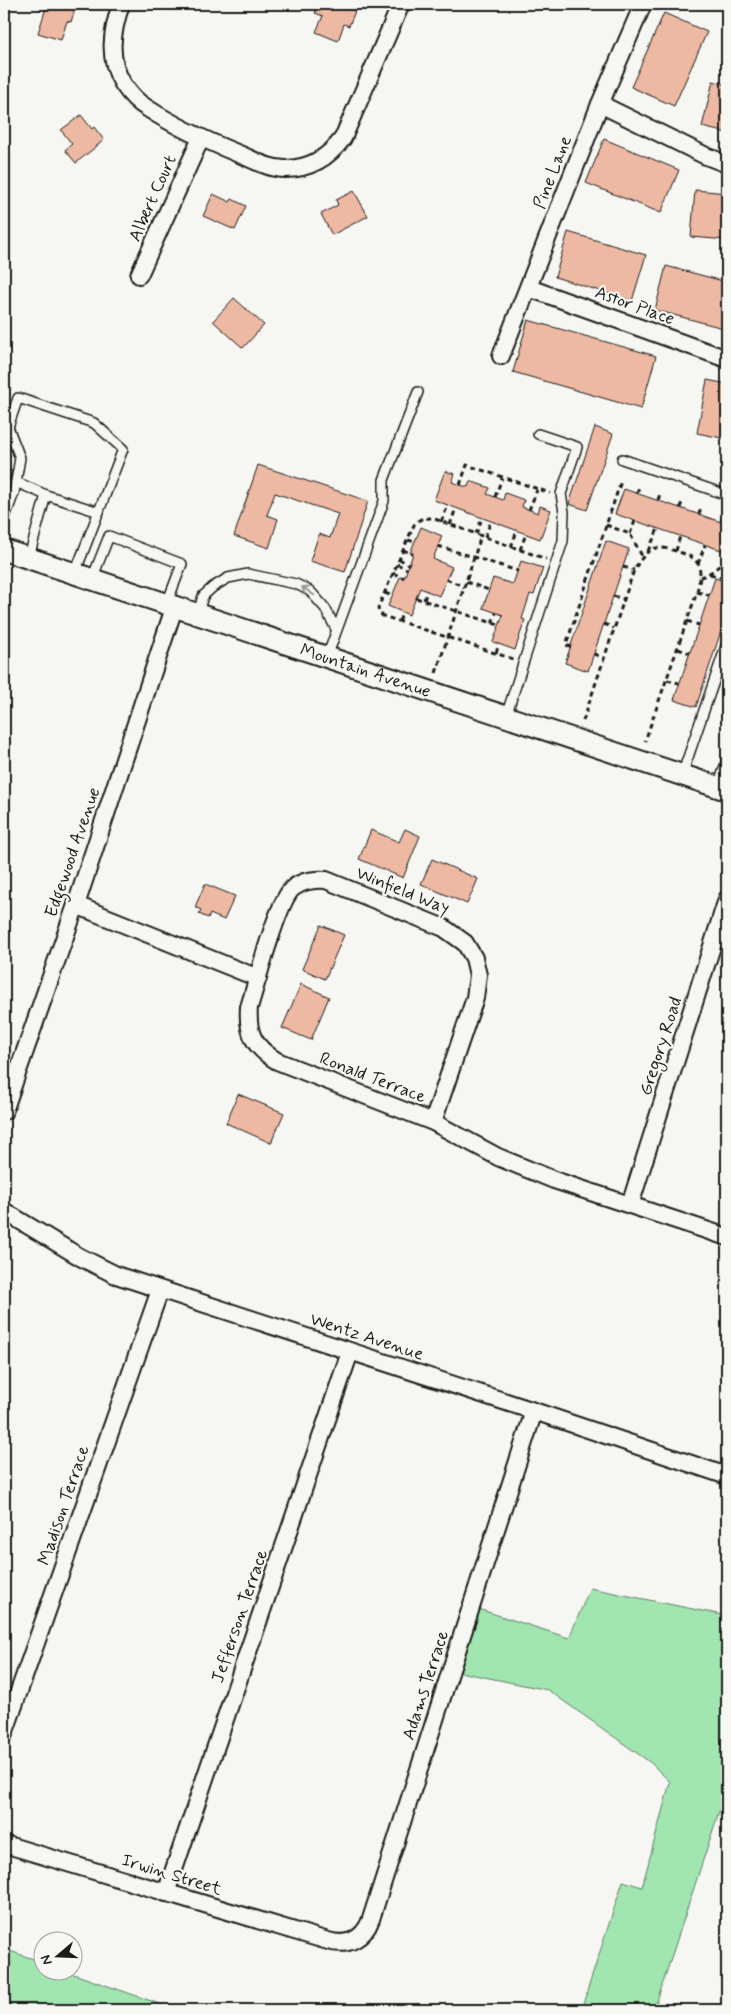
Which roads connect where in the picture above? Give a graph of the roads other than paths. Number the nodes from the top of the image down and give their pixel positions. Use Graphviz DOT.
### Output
graph roads {
  1 [pos="121,4"];
  2 [pos="402,4"];
  3 [pos="643,4"];
  4 [pos="600,104"];
  5 [pos="200,138"];
  6 [pos="727,164"];
  7 [pos="139,275"];
  8 [pos="528,288"];
  9 [pos="501,356"];
  10 [pos="727,359"];
  11 [pos="418,392"];
  12 [pos="6,426"];
  13 [pos="538,434"];
  14 [pos="622,459"];
  15 [pos="16,482"];
  16 [pos="46,495"];
  17 [pos="727,495"];
  18 [pos="99,512"];
  19 [pos="4,520"];
  20 [pos="4,550"];
  21 [pos="29,557"];
  22 [pos="84,576"];
  23 [pos="171,604"];
  24 [pos="198,613"];
  25 [pos="336,629"];
  26 [pos="727,643"];
  27 [pos="327,657"];
  28 [pos="506,716"];
  29 [pos="727,760"];
  30 [pos="682,775"];
  31 [pos="723,788"];
  32 [pos="727,898"];
  33 [pos="76,905"];
  34 [pos="258,978"];
  35 [pos="4,1111"];
  36 [pos="433,1122"];
  37 [pos="630,1205"];
  38 [pos="4,1212"];
  39 [pos="727,1237"];
  40 [pos="160,1290"];
  41 [pos="350,1352"];
  42 [pos="534,1411"];
  43 [pos="727,1476"];
  44 [pos="4,1734"];
  45 [pos="4,1844"];
  46 [pos="166,1893"];
  47 [pos="328,1942"];
  1 -- 5 [label="street"];
  2 -- 5 [label="street"];
  3 -- 4 [label="street, Pine Lane"];
  4 -- 6 [label="street"];
  4 -- 8 [label="street, Pine Lane"];
  5 -- 7 [label="street, Albert Court"];
  8 -- 9 [label="street, Pine Lane"];
  8 -- 10 [label="street, Astor Place"];
  11 -- 25 [label="lane"];
  12 -- 15 [label="lane"];
  12 -- 18 [label="lane"];
  13 -- 28 [label="lane"];
  14 -- 17 [label="lane"];
  15 -- 16 [label="lane"];
  15 -- 19 [label="lane"];
  16 -- 18 [label="lane"];
  16 -- 21 [label="lane"];
  18 -- 22 [label="lane"];
  20 -- 21 [label="street, Mountain Avenue"];
  21 -- 22 [label="street, Mountain Avenue"];
  22 -- 23 [label="street, Mountain Avenue"];
  22 -- 23 [label="lane"];
  23 -- 24 [label="street, Mountain Avenue"];
  23 -- 33 [label="street, Edgewood Avenue"];
  25 -- 24 [label="lane, one-way"];
  24 -- 27 [label="street, Mountain Avenue"];
  25 -- 27 [label="lane"];
  26 -- 30 [label="lane"];
  27 -- 28 [label="street, Mountain Avenue"];
  28 -- 30 [label="street, Mountain Avenue"];
  29 -- 31 [label="lane"];
  30 -- 31 [label="street, Mountain Avenue"];
  32 -- 37 [label="street, Gregory Road"];
  33 -- 34 [label="street"];
  33 -- 35 [label="street, Edgewood Avenue"];
  34 -- 36 [label="street, Ronald Terrace"];
  34 -- 36 [label="street, Winfield Way"];
  36 -- 37 [label="street, Ronald Terrace"];
  37 -- 39 [label="street, Ronald Terrace"];
  38 -- 40 [label="street, Wentz Avenue"];
  40 -- 41 [label="street, Wentz Avenue"];
  40 -- 44 [label="street, Madison Terrace"];
  41 -- 42 [label="street, Wentz Avenue"];
  41 -- 46 [label="street, Jefferson Terrace"];
  42 -- 43 [label="street, Wentz Avenue"];
  42 -- 47 [label="street, Adams Terrace"];
  45 -- 46 [label="street, Irwin Street"];
  46 -- 47 [label="street, Irwin Street"];
}
